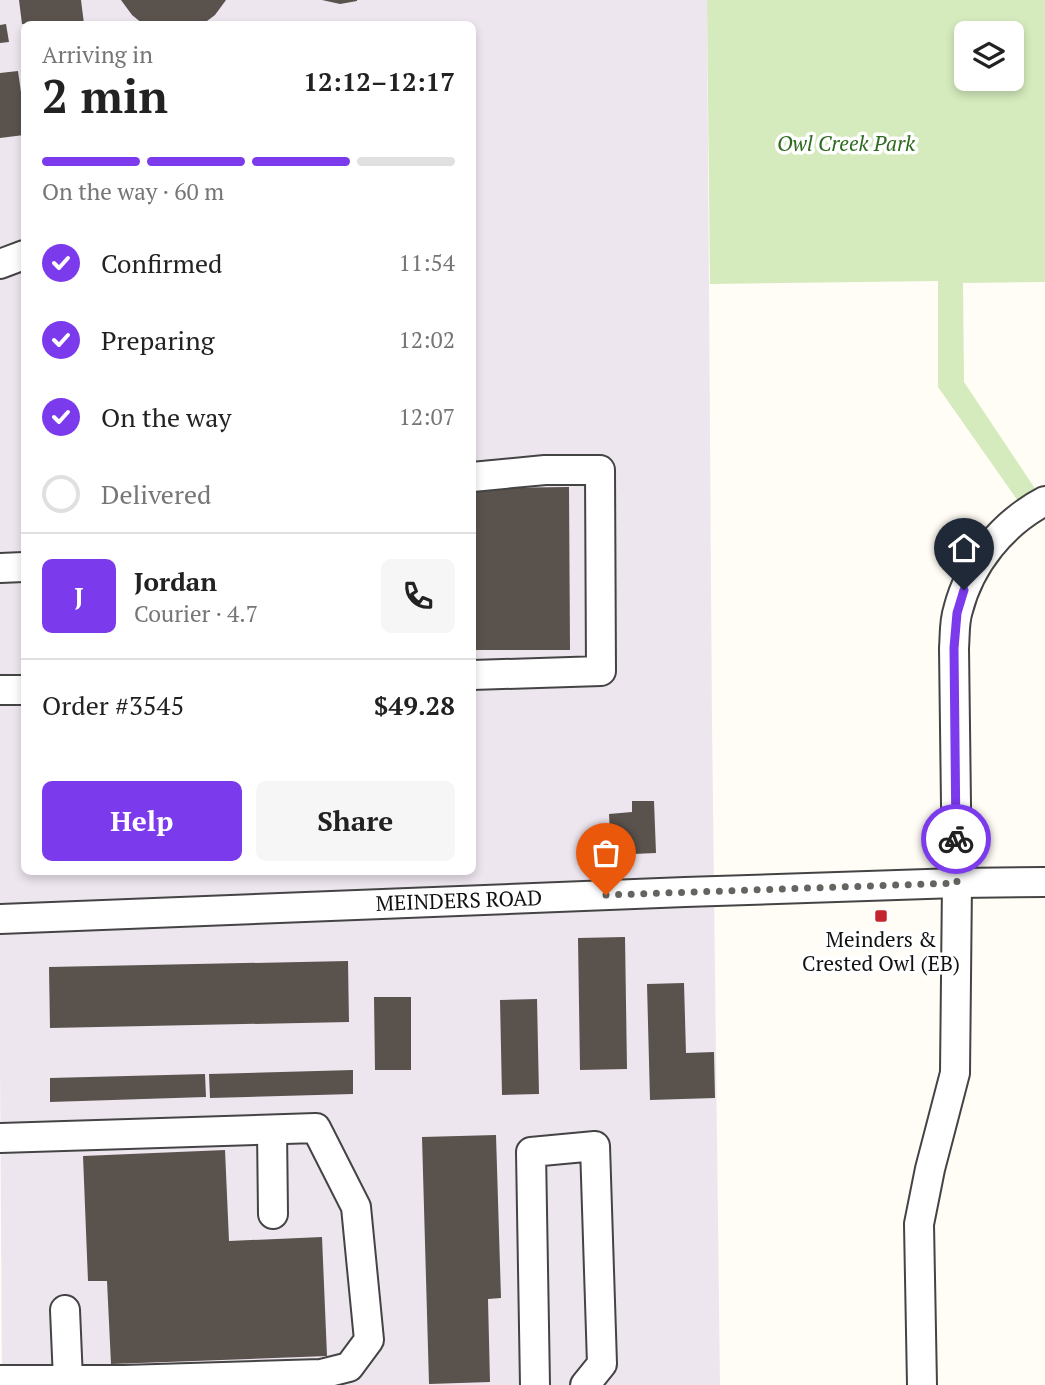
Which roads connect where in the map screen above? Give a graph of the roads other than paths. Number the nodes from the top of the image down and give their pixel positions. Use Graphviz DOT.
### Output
graph roads {
  1 [pos="21,256"];
  2 [pos="0,264"];
  3 [pos="476,477"];
  4 [pos="1045,501"];
  5 [pos="21,567"];
  6 [pos="0,568"];
  7 [pos="476,675"];
  8 [pos="0,690"];
  9 [pos="21,690"];
  10 [pos="1045,882"];
  11 [pos="957,883"];
  12 [pos="0,919"];
  13 [pos="272,1130"];
  14 [pos="0,1138"];
  15 [pos="273,1214"];
  16 [pos="65,1310"];
  17 [pos="0,1380"];
  18 [pos="68,1380"];
  19 [pos="535,1385"];
  20 [pos="585,1385"];
  21 [pos="922,1385"];
  1 -- 2 [label="street"];
  3 -- 7 [label="street"];
  4 -- 11 [label="street"];
  5 -- 6 [label="street"];
  8 -- 9 [label="street"];
  10 -- 11 [label="street, MEINDERS ROAD"];
  11 -- 12 [label="street, MEINDERS ROAD"];
  11 -- 21 [label="street"];
  13 -- 14 [label="street"];
  13 -- 15 [label="street"];
  13 -- 18 [label="street"];
  16 -- 18 [label="street"];
  17 -- 18 [label="street"];
  19 -- 20 [label="street"];
}
